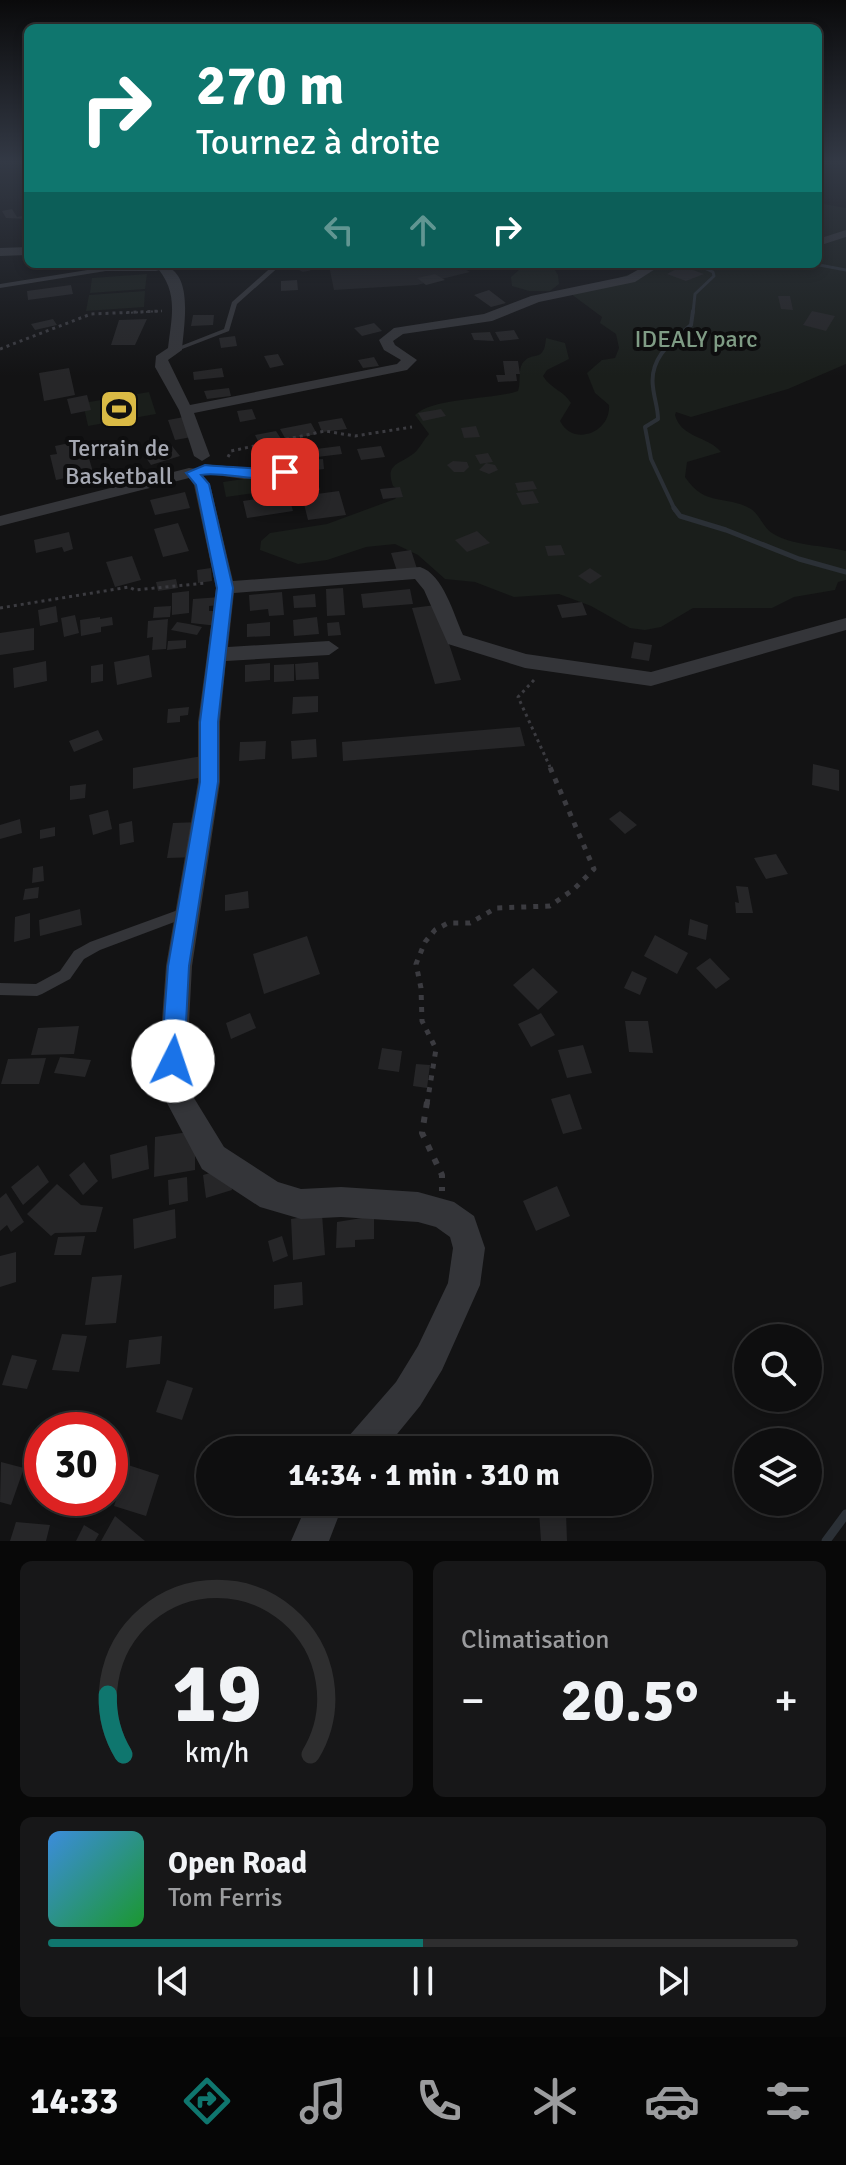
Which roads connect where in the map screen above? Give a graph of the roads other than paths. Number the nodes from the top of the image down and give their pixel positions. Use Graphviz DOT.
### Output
graph roads {
  1 [pos="846,233"];
  2 [pos="822,242"];
  3 [pos="24,251"];
  4 [pos="0,252"];
  5 [pos="117,268"];
  6 [pos="169,268"];
  7 [pos="274,268"];
  8 [pos="650,268"];
  9 [pos="0,286"];
  10 [pos="175,350"];
  11 [pos="186,410"];
  12 [pos="194,464"];
  13 [pos="308,471"];
  14 [pos="0,521"];
  15 [pos="225,588"];
  16 [pos="846,624"];
  17 [pos="329,648"];
  18 [pos="217,655"];
  19 [pos="189,911"];
  20 [pos="0,989"];
  21 [pos="373,1436"];
  22 [pos="320,1516"];
  23 [pos="310,1541"];
  1 -- 2 [label="street"];
  3 -- 4 [label="street"];
  5 -- 9 [label="lane"];
  6 -- 10 [label="street"];
  7 -- 10 [label="lane"];
  8 -- 11 [label="street"];
  10 -- 11 [label="street"];
  11 -- 12 [label="street"];
  12 -- 13 [label="street"];
  12 -- 14 [label="street"];
  12 -- 15 [label="street"];
  15 -- 16 [label="street"];
  15 -- 18 [label="street"];
  17 -- 18 [label="street"];
  18 -- 19 [label="street"];
  19 -- 20 [label="lane"];
  19 -- 21 [label="street"];
  22 -- 23 [label="street"];
}
